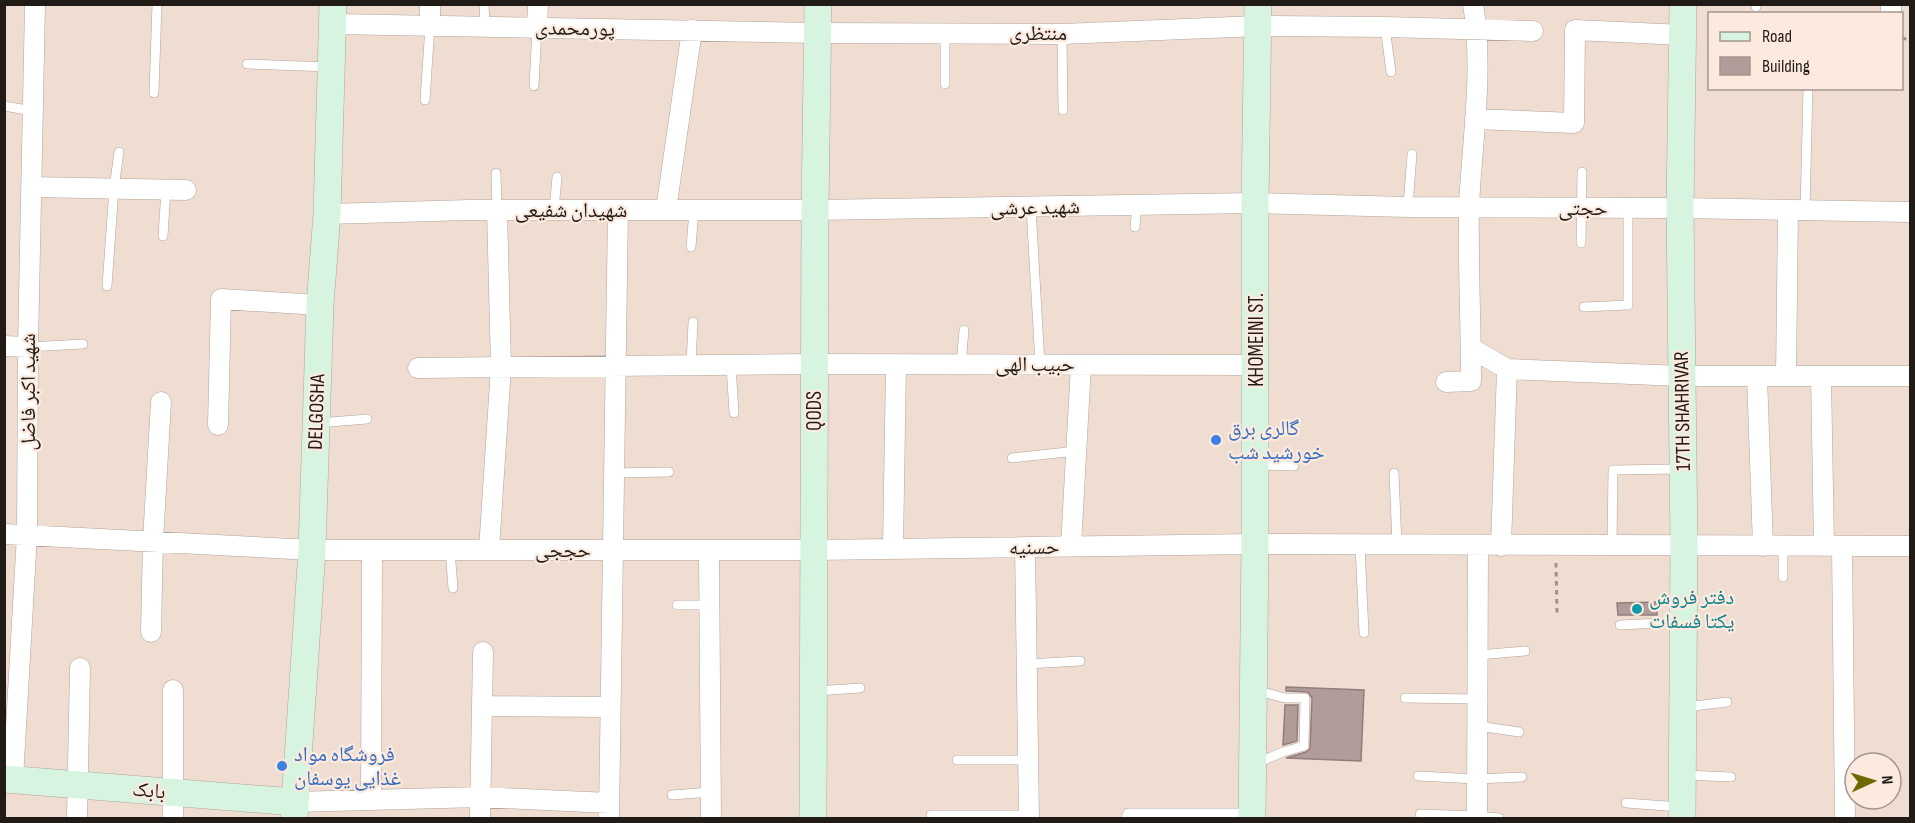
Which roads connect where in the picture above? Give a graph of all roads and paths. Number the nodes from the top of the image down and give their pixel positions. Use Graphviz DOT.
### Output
graph roads {
  1 [pos="35,4"];
  2 [pos="157,4"];
  3 [pos="430,4"];
  4 [pos="484,4"];
  5 [pos="538,4"];
  6 [pos="818,4"];
  7 [pos="1473,4"];
  8 [pos="1683,4"];
  9 [pos="333,14"];
  10 [pos="1258,15"];
  11 [pos="430,26"];
  12 [pos="485,27"];
  13 [pos="1385,27"];
  14 [pos="537,28"];
  15 [pos="1477,29"];
  16 [pos="692,30"];
  17 [pos="1533,31"];
  18 [pos="817,33"];
  19 [pos="945,33"];
  20 [pos="1062,34"];
  21 [pos="1683,35"];
  22 [pos="247,64"];
  23 [pos="330,67"];
  24 [pos="1391,72"];
  25 [pos="945,84"];
  26 [pos="534,86"];
  27 [pos="1808,90"];
  28 [pos="154,93"];
  29 [pos="425,100"];
  30 [pos="4,106"];
  31 [pos="1063,110"];
  32 [pos="33,111"];
  33 [pos="1475,119"];
  34 [pos="119,152"];
  35 [pos="1412,154"];
  36 [pos="1581,172"];
  37 [pos="496,173"];
  38 [pos="557,177"];
  39 [pos="31,187"];
  40 [pos="114,188"];
  41 [pos="176,190"];
  42 [pos="1255,203"];
  43 [pos="1137,205"];
  44 [pos="1031,207"];
  45 [pos="1408,207"];
  46 [pos="1469,207"];
  47 [pos="1582,208"];
  48 [pos="1628,208"];
  49 [pos="1680,208"];
  50 [pos="497,210"];
  51 [pos="554,210"];
  52 [pos="618,210"];
  53 [pos="666,210"];
  54 [pos="694,210"];
  55 [pos="815,210"];
  56 [pos="1797,210"];
  57 [pos="1911,212"];
  58 [pos="327,214"];
  59 [pos="1135,227"];
  60 [pos="163,236"];
  61 [pos="1581,243"];
  62 [pos="691,247"];
  63 [pos="107,286"];
  64 [pos="320,305"];
  65 [pos="1584,307"];
  66 [pos="693,322"];
  67 [pos="963,330"];
  68 [pos="83,344"];
  69 [pos="4,346"];
  70 [pos="28,347"];
  71 [pos="1471,348"];
  72 [pos="814,364"];
  73 [pos="961,364"];
  74 [pos="690,365"];
  75 [pos="731,365"];
  76 [pos="896,365"];
  77 [pos="1040,365"];
  78 [pos="1081,365"];
  79 [pos="1256,365"];
  80 [pos="617,366"];
  81 [pos="501,367"];
  82 [pos="418,368"];
  83 [pos="1507,369"];
  84 [pos="1682,376"];
  85 [pos="1758,376"];
  86 [pos="1786,376"];
  87 [pos="1821,376"];
  88 [pos="1911,376"];
  89 [pos="1446,382"];
  90 [pos="161,402"];
  91 [pos="734,413"];
  92 [pos="367,419"];
  93 [pos="316,423"];
  94 [pos="219,425"];
  95 [pos="1077,451"];
  96 [pos="1012,458"];
  97 [pos="1255,465"];
  98 [pos="1294,466"];
  99 [pos="1683,469"];
  100 [pos="614,472"];
  101 [pos="669,472"];
  102 [pos="1394,473"];
  103 [pos="4,534"];
  104 [pos="27,534"];
  105 [pos="153,541"];
  106 [pos="1255,544"];
  107 [pos="1360,545"];
  108 [pos="1397,545"];
  109 [pos="1071,546"];
  110 [pos="1478,546"];
  111 [pos="1501,546"];
  112 [pos="1556,546"];
  113 [pos="1612,546"];
  114 [pos="1684,546"];
  115 [pos="1763,546"];
  116 [pos="1783,546"];
  117 [pos="1833,546"];
  118 [pos="1911,546"];
  119 [pos="1025,547"];
  120 [pos="893,548"];
  121 [pos="312,550"];
  122 [pos="372,550"];
  123 [pos="450,550"];
  124 [pos="489,550"];
  125 [pos="612,550"];
  126 [pos="710,550"];
  127 [pos="813,550"];
  128 [pos="1783,577"];
  129 [pos="453,588"];
  130 [pos="677,605"];
  131 [pos="710,605"];
  132 [pos="1557,612"];
  133 [pos="1683,622"];
  134 [pos="1620,625"];
  135 [pos="151,632"];
  136 [pos="1364,633"];
  137 [pos="483,651"];
  138 [pos="1525,651"];
  139 [pos="1478,655"];
  140 [pos="1080,661"];
  141 [pos="1027,664"];
  142 [pos="80,668"];
  143 [pos="860,688"];
  144 [pos="1253,689"];
  145 [pos="173,690"];
  146 [pos="813,691"];
  147 [pos="1405,698"];
  148 [pos="1478,699"];
  149 [pos="1727,702"];
  150 [pos="482,706"];
  151 [pos="610,707"];
  152 [pos="1683,707"];
  153 [pos="1478,726"];
  154 [pos="1519,732"];
  155 [pos="957,760"];
  156 [pos="1028,760"];
  157 [pos="1252,765"];
  158 [pos="1682,775"];
  159 [pos="1418,776"];
  160 [pos="1522,777"];
  161 [pos="1731,777"];
  162 [pos="9,779"];
  163 [pos="1478,779"];
  164 [pos="78,784"];
  165 [pos="174,792"];
  166 [pos="711,792"];
  167 [pos="672,795"];
  168 [pos="480,797"];
  169 [pos="371,800"];
  170 [pos="1626,803"];
  171 [pos="294,810"];
  172 [pos="609,811"];
  173 [pos="1682,813"];
  174 [pos="1420,814"];
  175 [pos="931,815"];
  176 [pos="1252,816"];
  177 [pos="1029,817"];
  178 [pos="1477,817"];
  179 [pos="77,819"];
  180 [pos="173,819"];
  181 [pos="480,819"];
  182 [pos="711,819"];
  183 [pos="813,819"];
  184 [pos="1126,819"];
  185 [pos="1499,819"];
  186 [pos="1845,819"];
  1 -- 32 [label="street, شهید اکبر فاضل"];
  2 -- 28 [label="lane"];
  3 -- 11 [label="street"];
  4 -- 12 [label="lane"];
  5 -- 14 [label="street"];
  6 -- 18 [label="street, QODS"];
  7 -- 15 [label="street"];
  8 -- 21 [label="street, 17TH SHAHRIVAR"];
  9 -- 11 [label="street, پورمحمدی"];
  9 -- 23 [label="street, DELGOSHA"];
  10 -- 13 [label="street, منتظری"];
  10 -- 20 [label="street, منتظری"];
  10 -- 42 [label="street, KHOMEINI ST."];
  11 -- 12 [label="street, پورمحمدی"];
  11 -- 29 [label="lane"];
  12 -- 14 [label="street, پورمحمدی"];
  13 -- 15 [label="street, منتظری"];
  13 -- 24 [label="lane"];
  14 -- 16 [label="street, پورمحمدی"];
  14 -- 26 [label="lane"];
  15 -- 17 [label="street, منتظری"];
  15 -- 33 [label="street"];
  16 -- 18 [label="street, پورمحمدی"];
  16 -- 53 [label="street"];
  18 -- 19 [label="street, منتظری"];
  18 -- 55 [label="street, QODS"];
  19 -- 20 [label="street, منتظری"];
  19 -- 25 [label="lane"];
  20 -- 31 [label="lane"];
  21 -- 33 [label="street"];
  21 -- 49 [label="street, 17TH SHAHRIVAR"];
  22 -- 23 [label="lane"];
  23 -- 58 [label="street, DELGOSHA"];
  27 -- 56 [label="lane"];
  30 -- 32 [label="lane"];
  32 -- 39 [label="street, شهید اکبر فاضل"];
  33 -- 46 [label="street"];
  34 -- 40 [label="lane"];
  35 -- 45 [label="lane"];
  36 -- 47 [label="lane"];
  37 -- 50 [label="lane"];
  38 -- 51 [label="lane"];
  39 -- 40 [label="street"];
  39 -- 70 [label="street, شهید اکبر فاضل"];
  40 -- 41 [label="street"];
  40 -- 63 [label="lane"];
  41 -- 60 [label="lane"];
  42 -- 43 [label="street, شهید عرشی"];
  42 -- 45 [label="street, حجتی"];
  42 -- 79 [label="street, KHOMEINI ST."];
  43 -- 44 [label="street, شهید عرشی"];
  43 -- 59 [label="lane"];
  44 -- 55 [label="street, شهید عرشی"];
  44 -- 77 [label="lane"];
  45 -- 46 [label="street, حجتی"];
  46 -- 47 [label="street, حجتی"];
  46 -- 71 [label="street"];
  47 -- 48 [label="street, حجتی"];
  47 -- 61 [label="lane"];
  48 -- 49 [label="street, حجتی"];
  48 -- 65 [label="lane"];
  49 -- 56 [label="street, حجتی"];
  49 -- 84 [label="street, 17TH SHAHRIVAR"];
  50 -- 51 [label="street, شهیدان شفیعی"];
  50 -- 58 [label="street, شهیدان شفیعی"];
  50 -- 81 [label="street"];
  51 -- 52 [label="street, شهیدان شفیعی"];
  52 -- 53 [label="street, شهیدان شفیعی"];
  52 -- 80 [label="street"];
  53 -- 54 [label="street, شهیدان شفیعی"];
  54 -- 55 [label="street, شهیدان شفیعی"];
  54 -- 62 [label="lane"];
  55 -- 72 [label="street, QODS"];
  56 -- 57 [label="street, حجتی"];
  56 -- 86 [label="street"];
  58 -- 64 [label="street, DELGOSHA"];
  64 -- 93 [label="street, DELGOSHA"];
  64 -- 94 [label="street"];
  66 -- 74 [label="lane"];
  67 -- 73 [label="lane"];
  68 -- 70 [label="lane"];
  69 -- 70 [label="street"];
  70 -- 104 [label="street, شهید اکبر فاضل"];
  71 -- 83 [label="street"];
  71 -- 89 [label="street"];
  72 -- 75 [label="street, حبیب الهی"];
  72 -- 76 [label="street, حبیب الهی"];
  72 -- 127 [label="street, QODS"];
  73 -- 76 [label="street, حبیب الهی"];
  73 -- 77 [label="street, حبیب الهی"];
  74 -- 75 [label="street, حبیب الهی"];
  74 -- 80 [label="street, حبیب الهی"];
  75 -- 91 [label="lane"];
  76 -- 120 [label="street"];
  77 -- 78 [label="street, حبیب الهی"];
  78 -- 79 [label="street, حبیب الهی"];
  78 -- 95 [label="street"];
  79 -- 97 [label="street, KHOMEINI ST."];
  80 -- 81 [label="street, حبیب الهی"];
  80 -- 100 [label="street"];
  81 -- 82 [label="street, حبیب الهی"];
  81 -- 124 [label="street"];
  83 -- 84 [label="street"];
  83 -- 111 [label="street"];
  84 -- 85 [label="street"];
  84 -- 99 [label="street, 17TH SHAHRIVAR"];
  85 -- 86 [label="street"];
  85 -- 115 [label="street"];
  86 -- 87 [label="street"];
  87 -- 88 [label="street"];
  87 -- 117 [label="street"];
  90 -- 105 [label="street"];
  92 -- 93 [label="lane"];
  93 -- 121 [label="street, DELGOSHA"];
  95 -- 96 [label="lane"];
  95 -- 109 [label="street"];
  97 -- 98 [label="lane"];
  97 -- 106 [label="street, KHOMEINI ST."];
  99 -- 113 [label="lane"];
  99 -- 114 [label="street, 17TH SHAHRIVAR"];
  100 -- 101 [label="lane"];
  100 -- 125 [label="street"];
  102 -- 108 [label="lane"];
  103 -- 104 [label="street, حججی"];
  104 -- 105 [label="street, حججی"];
  104 -- 162 [label="street, شهید اکبر فاضل"];
  105 -- 121 [label="street, حججی"];
  105 -- 135 [label="street"];
  106 -- 107 [label="street, حسنیه"];
  106 -- 109 [label="street, حسنیه"];
  106 -- 144 [label="street, KHOMEINI ST."];
  107 -- 108 [label="street, حسنیه"];
  107 -- 136 [label="lane"];
  108 -- 110 [label="street, حسنیه"];
  109 -- 119 [label="street, حسنیه"];
  110 -- 111 [label="street, حسنیه"];
  110 -- 139 [label="street"];
  111 -- 112 [label="street, حسنیه"];
  112 -- 113 [label="street, حسنیه"];
  112 -- 132 [label="path"];
  113 -- 114 [label="street, حسنیه"];
  114 -- 115 [label="street, حسنیه"];
  114 -- 133 [label="street, 17TH SHAHRIVAR"];
  115 -- 116 [label="street, حسنیه"];
  116 -- 117 [label="street, حسنیه"];
  116 -- 128 [label="lane"];
  117 -- 118 [label="street, حسنیه"];
  117 -- 186 [label="street"];
  119 -- 120 [label="street, حسنیه"];
  119 -- 141 [label="street"];
  120 -- 127 [label="street, حسنیه"];
  121 -- 122 [label="street, حججی"];
  121 -- 171 [label="street, DELGOSHA"];
  122 -- 123 [label="street, حججی"];
  122 -- 169 [label="street"];
  123 -- 124 [label="street, حججی"];
  123 -- 129 [label="lane"];
  124 -- 125 [label="street, حججی"];
  125 -- 126 [label="street, حججی"];
  125 -- 151 [label="street"];
  126 -- 127 [label="street, حججی"];
  126 -- 131 [label="street"];
  127 -- 146 [label="street, QODS"];
  130 -- 131 [label="lane"];
  131 -- 166 [label="street"];
  133 -- 134 [label="lane"];
  133 -- 152 [label="street, 17TH SHAHRIVAR"];
  137 -- 150 [label="street"];
  138 -- 139 [label="lane"];
  139 -- 148 [label="street"];
  140 -- 141 [label="lane"];
  141 -- 156 [label="street"];
  142 -- 164 [label="street"];
  143 -- 146 [label="lane"];
  144 -- 157 [label="street, KHOMEINI ST."];
  144 -- 157 [label="lane"];
  145 -- 165 [label="street"];
  146 -- 183 [label="street, QODS"];
  147 -- 148 [label="lane"];
  148 -- 153 [label="street"];
  149 -- 152 [label="lane"];
  150 -- 151 [label="street"];
  150 -- 168 [label="street"];
  151 -- 172 [label="street"];
  152 -- 158 [label="street, 17TH SHAHRIVAR"];
  153 -- 154 [label="lane"];
  153 -- 163 [label="street"];
  155 -- 156 [label="lane"];
  156 -- 177 [label="street"];
  157 -- 176 [label="street, KHOMEINI ST."];
  158 -- 161 [label="lane"];
  158 -- 173 [label="street, 17TH SHAHRIVAR"];
  159 -- 163 [label="lane"];
  160 -- 163 [label="lane"];
  162 -- 164 [label="street, بابک"];
  163 -- 178 [label="street"];
  164 -- 165 [label="street, بابک"];
  164 -- 179 [label="street"];
  165 -- 171 [label="street, بابک"];
  165 -- 180 [label="street"];
  166 -- 167 [label="lane"];
  166 -- 182 [label="street"];
  168 -- 169 [label="street"];
  168 -- 172 [label="street"];
  168 -- 181 [label="street"];
  169 -- 171 [label="street"];
  170 -- 173 [label="lane"];
  174 -- 178 [label="lane"];
  175 -- 177 [label="lane"];
  176 -- 184 [label="lane"];
  178 -- 185 [label="lane"];
}
